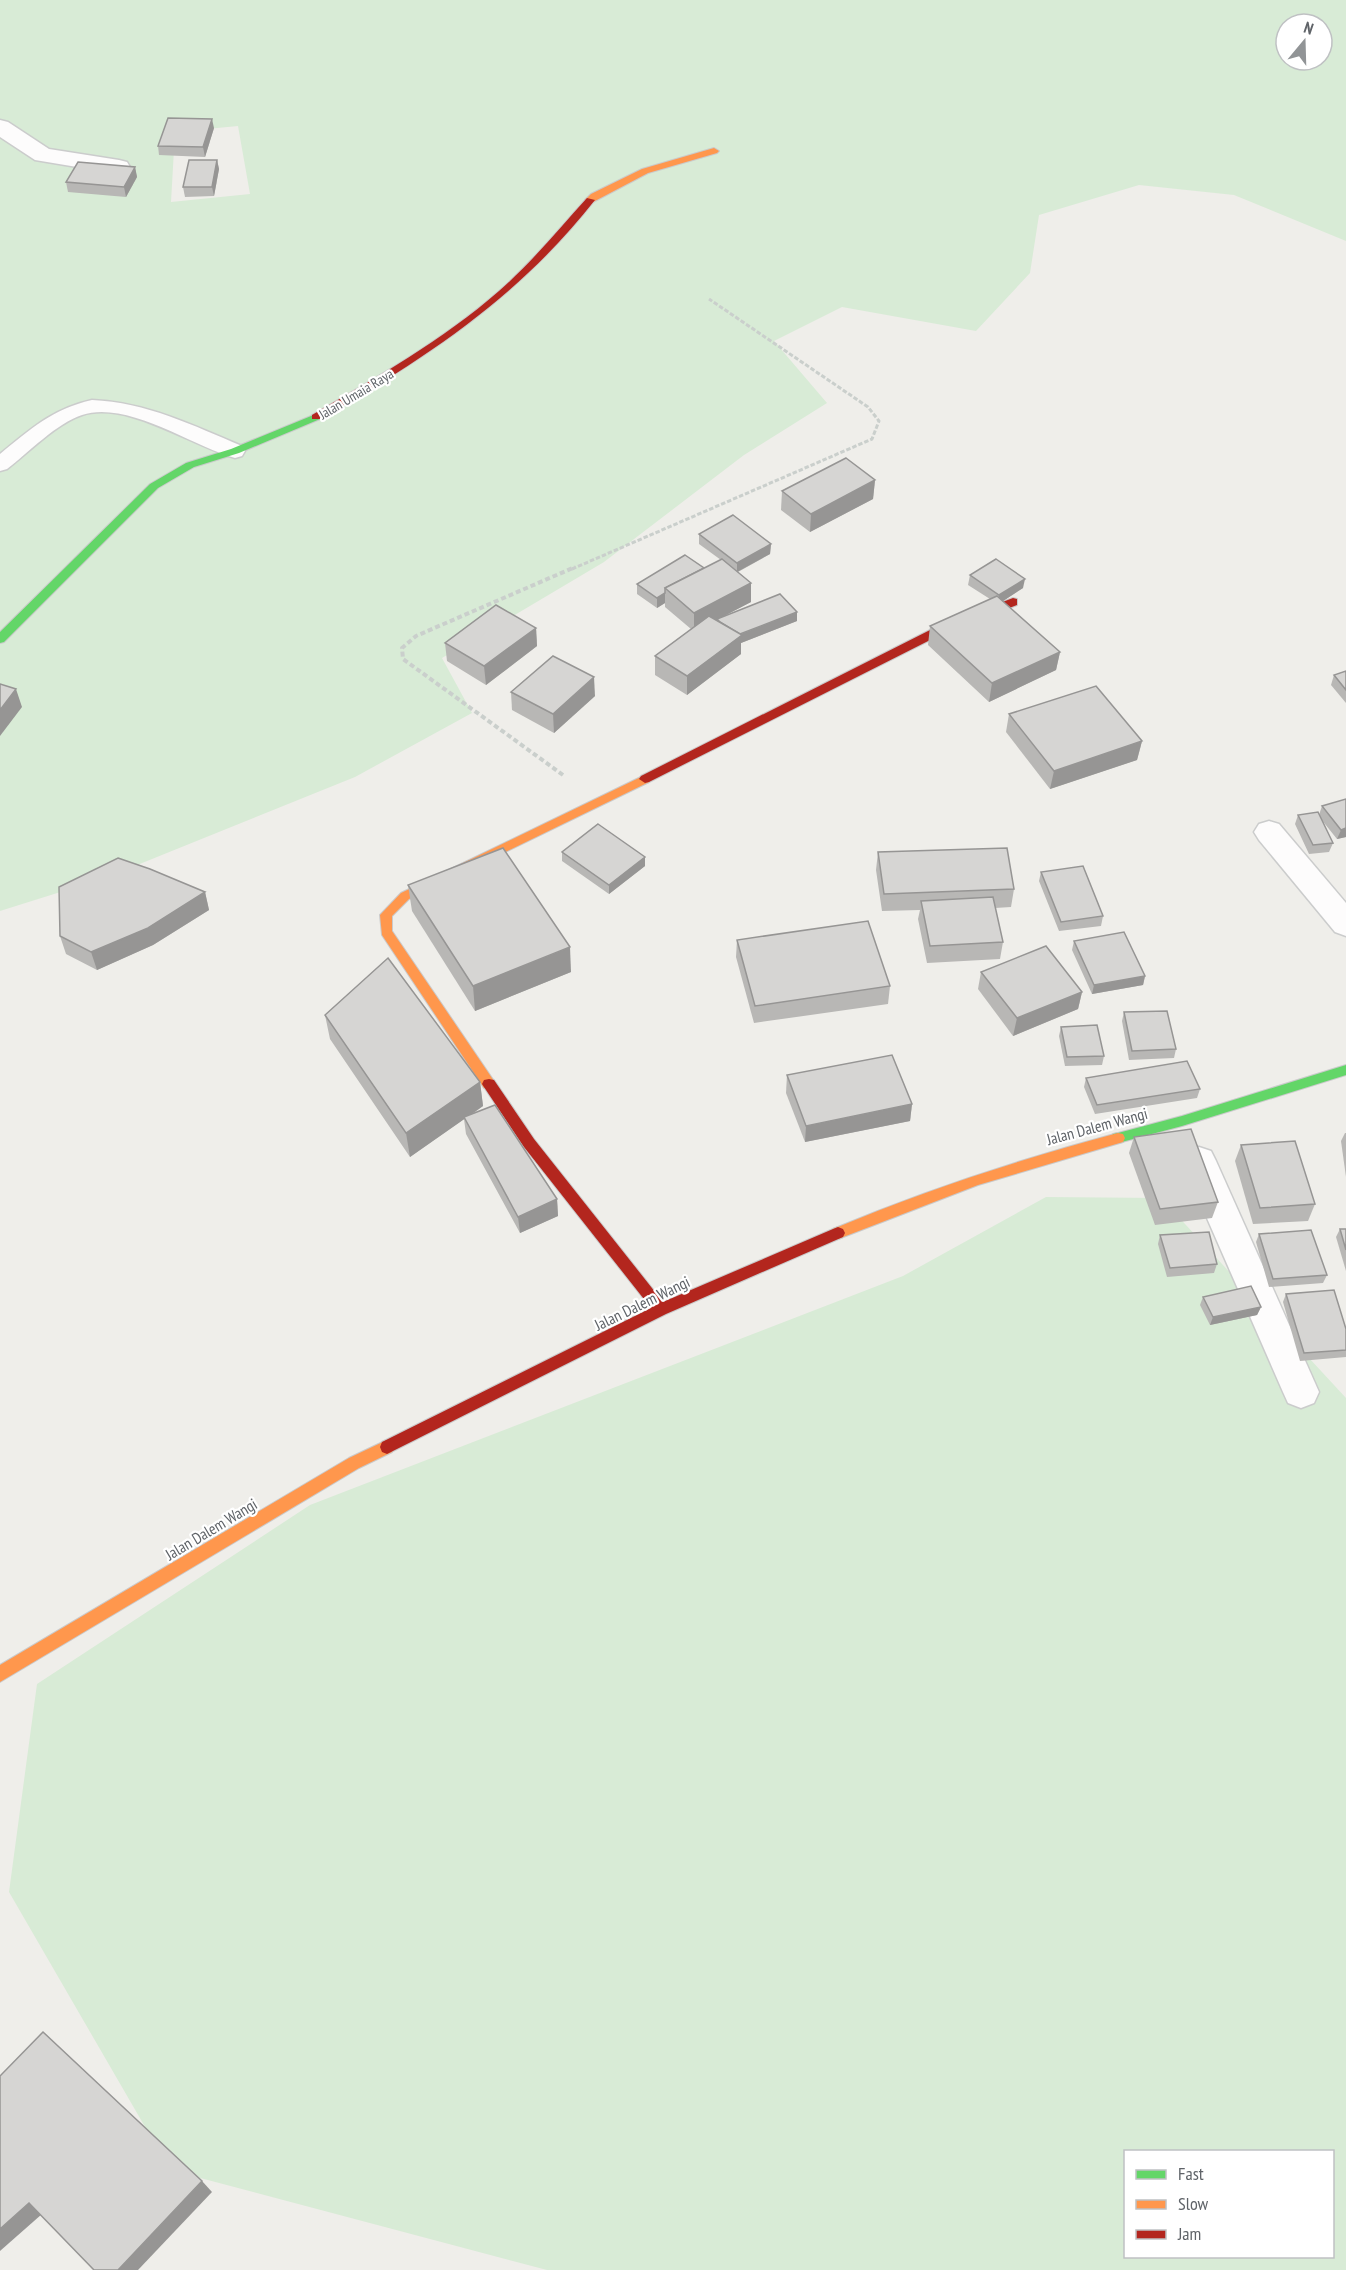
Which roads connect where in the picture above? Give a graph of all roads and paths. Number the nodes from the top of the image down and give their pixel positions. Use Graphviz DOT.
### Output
graph roads {
  1 [pos="0,127"];
  2 [pos="714,151"];
  3 [pos="119,167"];
  4 [pos="709,299"];
  5 [pos="234,451"];
  6 [pos="0,464"];
  7 [pos="1013,602"];
  8 [pos="0,639"];
  9 [pos="600,802"];
  10 [pos="1269,832"];
  11 [pos="1346,924"];
  12 [pos="1346,1070"];
  13 [pos="1182,1121"];
  14 [pos="661,1310"];
  15 [pos="1301,1392"];
  16 [pos="0,1674"];
  1 -- 3 [label="street"];
  2 -- 5 [label="street, Jalan Umaia Raya"];
  4 -- 9 [label="path"];
  5 -- 6 [label="lane"];
  5 -- 8 [label="street, Jalan Umaia Raya"];
  7 -- 9 [label="street"];
  9 -- 14 [label="street"];
  10 -- 11 [label="street"];
  12 -- 13 [label="street, Jalan Dalem Wangi"];
  13 -- 14 [label="street, Jalan Dalem Wangi"];
  13 -- 15 [label="street"];
  14 -- 16 [label="street, Jalan Dalem Wangi"];
}
